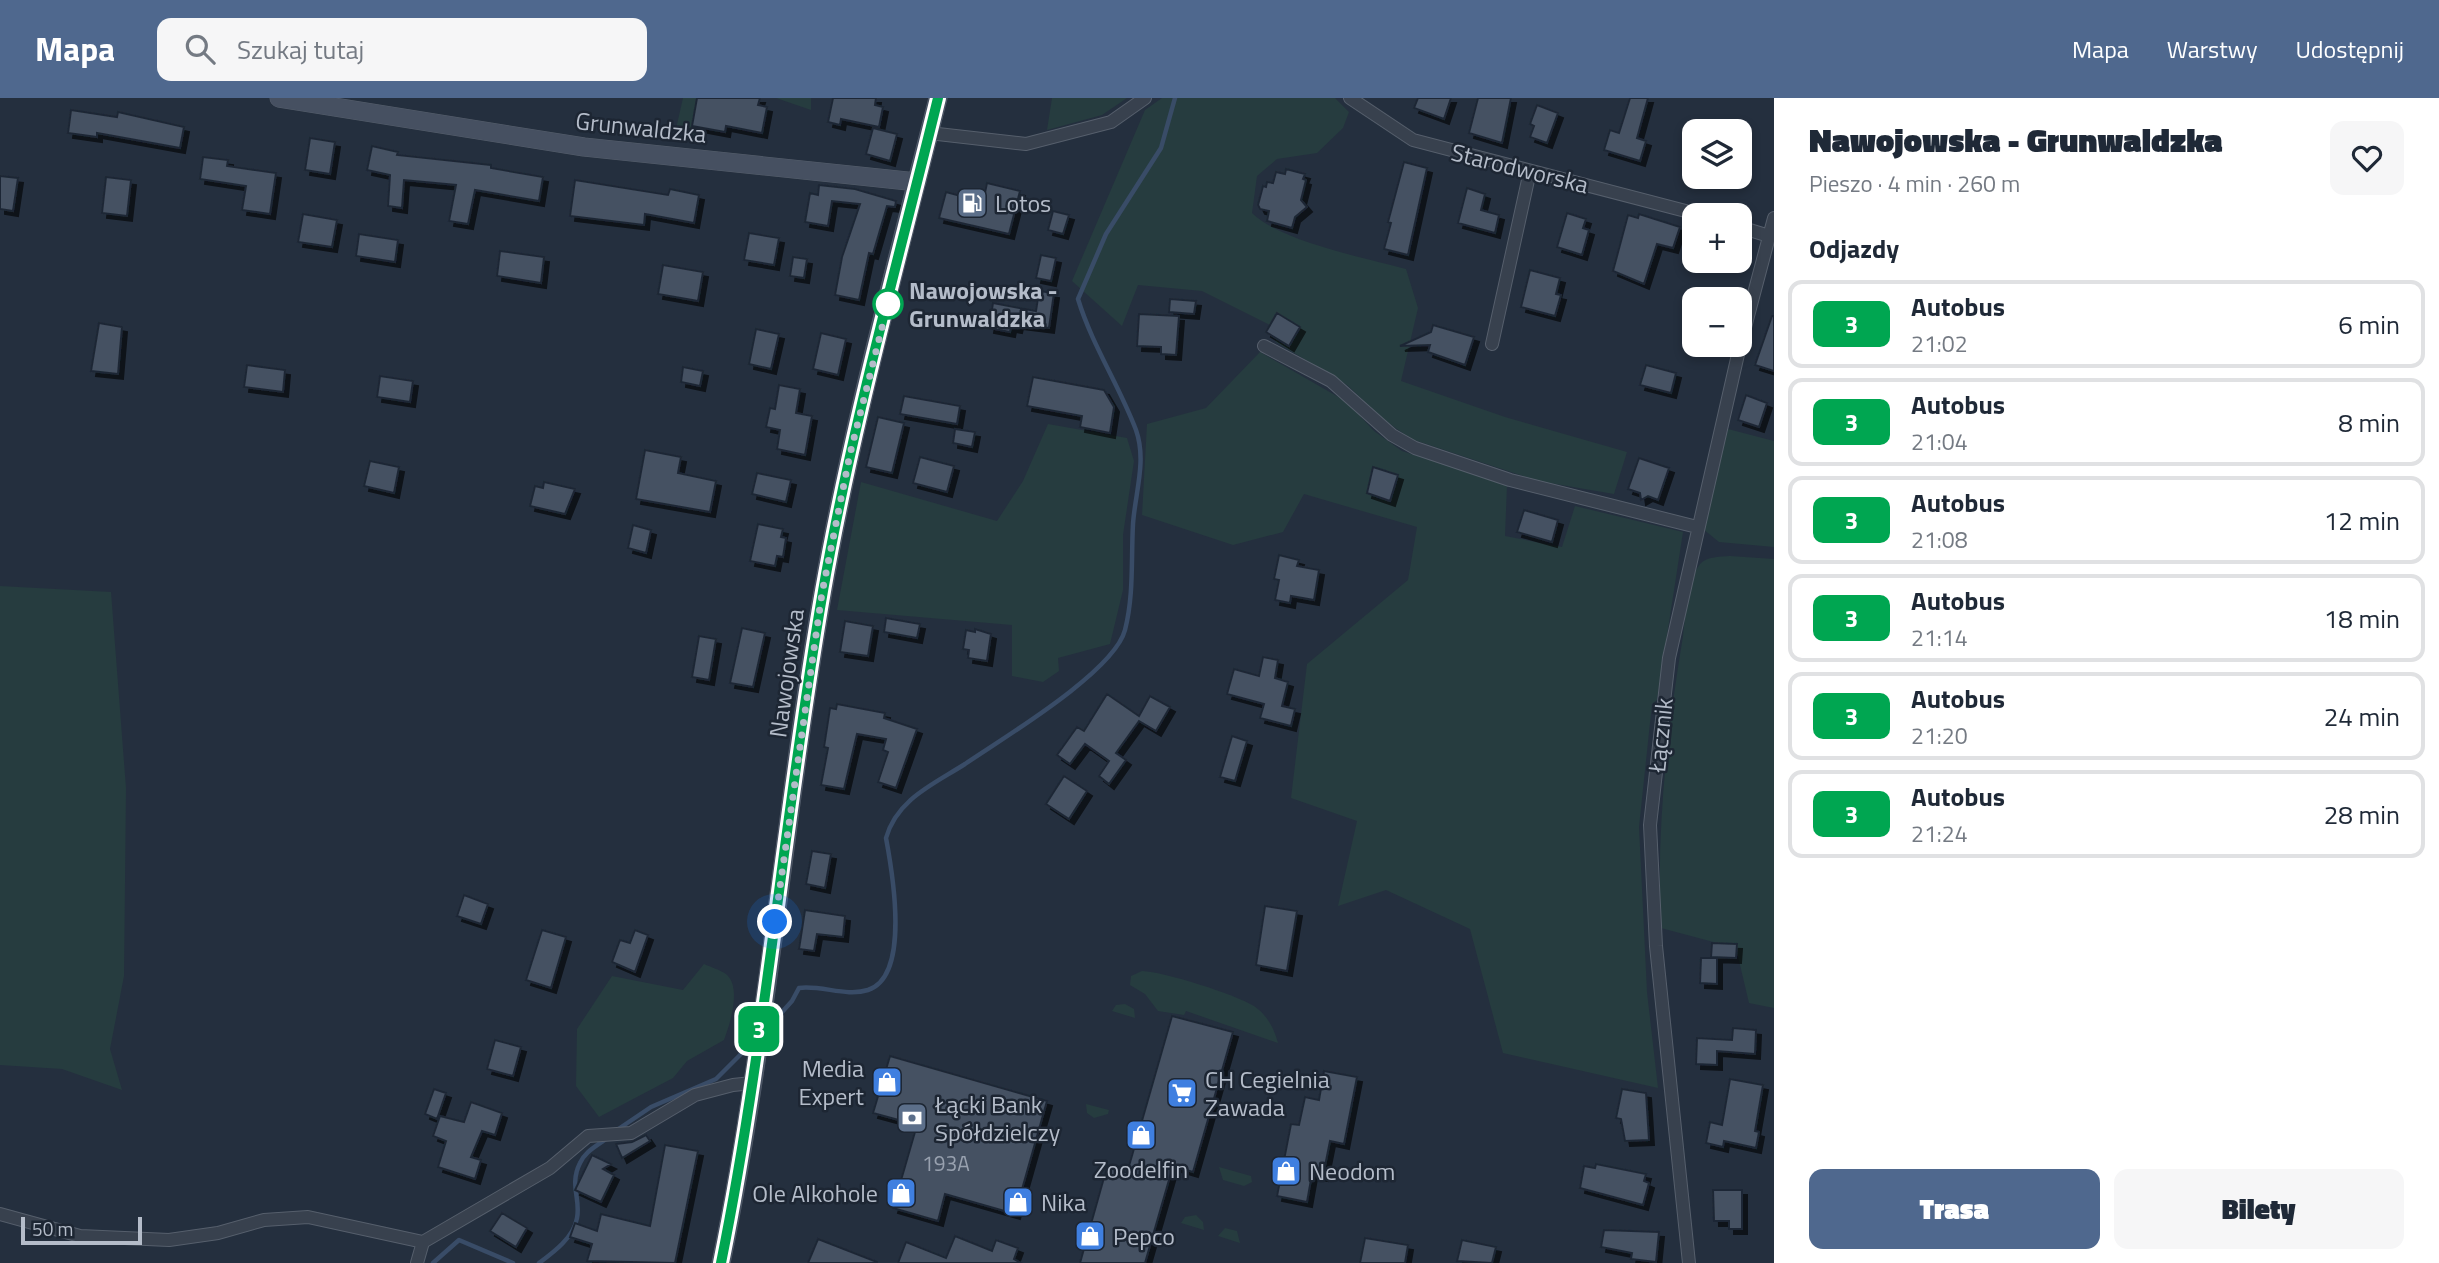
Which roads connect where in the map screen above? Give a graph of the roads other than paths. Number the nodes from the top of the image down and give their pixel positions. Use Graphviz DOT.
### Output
graph roads {
  1 [pos="938,98"];
  2 [pos="1145,98"];
  3 [pos="1350,98"];
  4 [pos="285,99"];
  5 [pos="929,133"];
  6 [pos="1530,171"];
  7 [pos="916,182"];
  8 [pos="1682,210"];
  9 [pos="1774,218"];
  10 [pos="1752,231"];
  11 [pos="1769,236"];
  12 [pos="1492,344"];
  13 [pos="1264,346"];
  14 [pos="1697,527"];
  15 [pos="752,1083"];
  16 [pos="0,1214"];
  17 [pos="423,1242"];
  18 [pos="417,1263"];
  19 [pos="721,1263"];
  20 [pos="1689,1263"];
  1 -- 5 [label="street, Nawojowska"];
  2 -- 5 [label="street"];
  3 -- 6 [label="street, Starodworska"];
  4 -- 7 [label="street, Grunwaldzka"];
  5 -- 7 [label="street, Nawojowska"];
  6 -- 8 [label="street, Starodworska"];
  6 -- 12 [label="street"];
  7 -- 15 [label="street, Nawojowska"];
  9 -- 11 [label="street, Łącznik"];
  10 -- 11 [label="street"];
  11 -- 14 [label="street, Łącznik"];
  13 -- 14 [label="street"];
  14 -- 20 [label="street, Łącznik"];
  15 -- 17 [label="street"];
  15 -- 19 [label="street, Nawojowska"];
  16 -- 17 [label="street"];
  17 -- 18 [label="street"];
}
